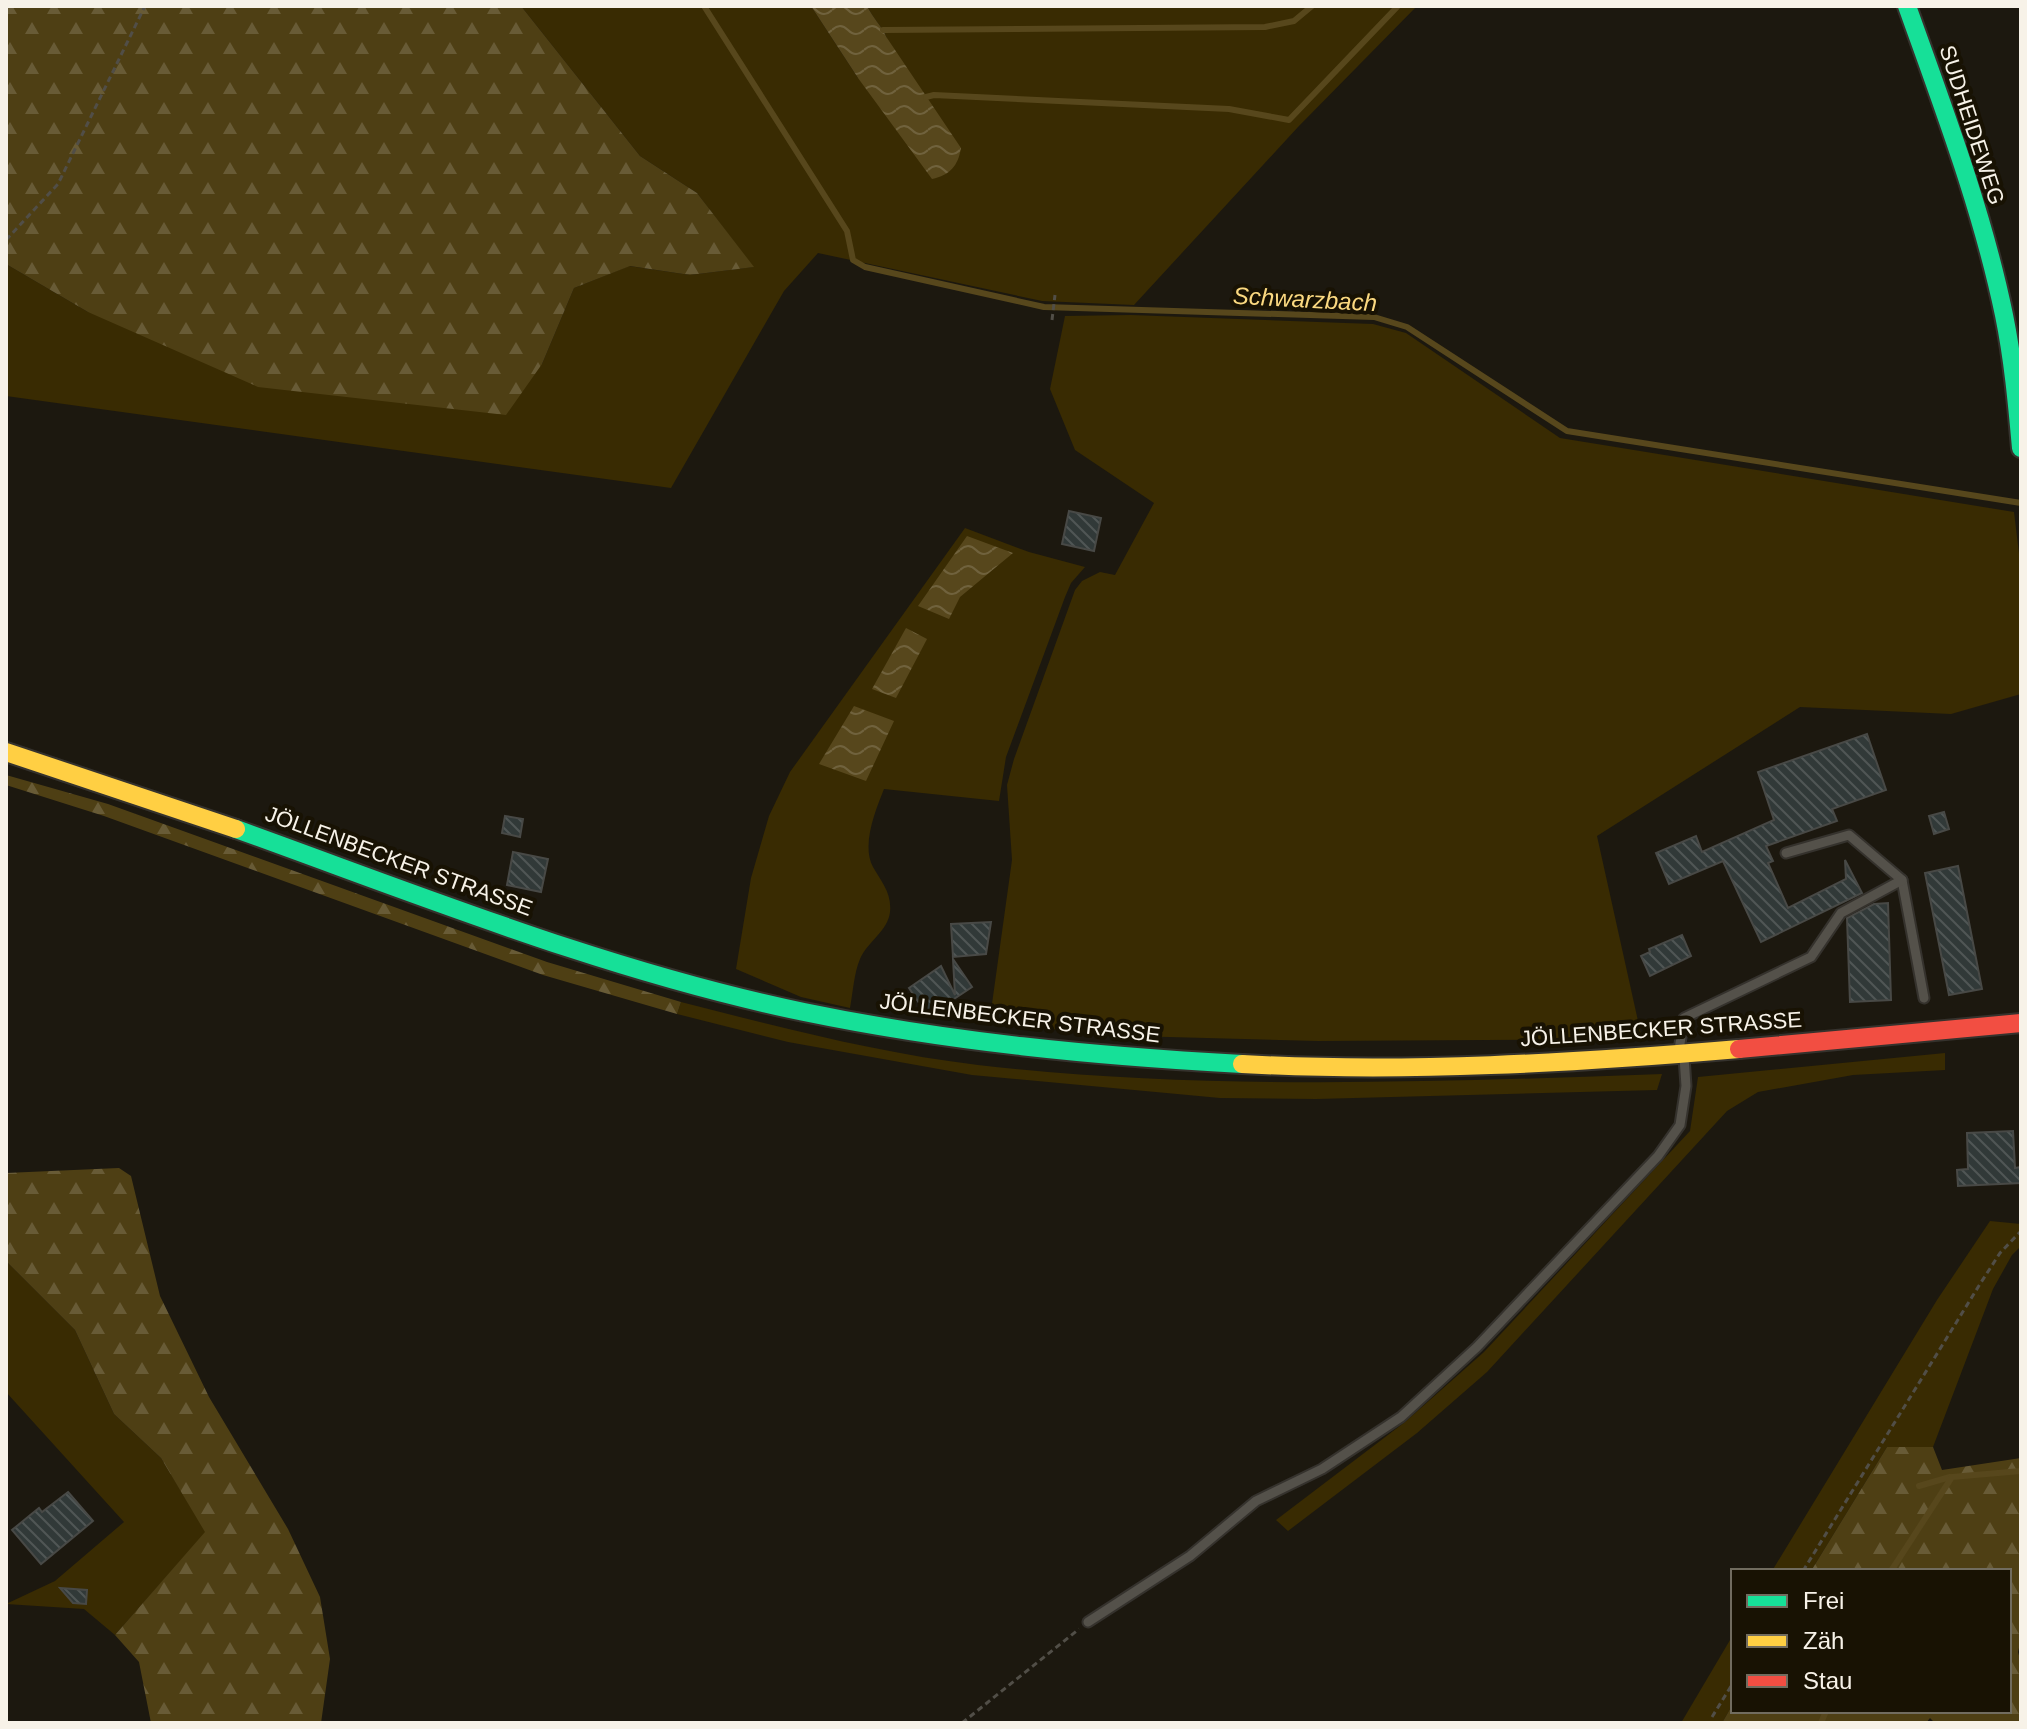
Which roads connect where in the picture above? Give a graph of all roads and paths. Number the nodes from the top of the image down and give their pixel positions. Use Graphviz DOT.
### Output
graph roads {
  1 [pos="145,6"];
  2 [pos="1907,6"];
  3 [pos="6,240"];
  4 [pos="1055,295"];
  5 [pos="1052,320"];
  6 [pos="2021,448"];
  7 [pos="6,752"];
  8 [pos="1786,853"];
  9 [pos="1902,880"];
  10 [pos="1924,998"];
  11 [pos="2021,1023"];
  12 [pos="1682,1053"];
  13 [pos="2021,1231"];
  14 [pos="1804,1569"];
  15 [pos="1088,1622"];
  16 [pos="1731,1686"];
  17 [pos="1712,1717"];
  18 [pos="962,1723"];
  1 -- 3 [label="path"];
  2 -- 6 [label="street, SUDHEIDEWEG"];
  4 -- 5 [label="path"];
  7 -- 12 [label="street, JÖLLENBECKER STRASSE"];
  8 -- 9 [label="lane"];
  9 -- 10 [label="lane"];
  9 -- 12 [label="lane"];
  11 -- 12 [label="street, JÖLLENBECKER STRASSE"];
  12 -- 15 [label="lane"];
  13 -- 14 [label="path"];
  15 -- 18 [label="path"];
  16 -- 17 [label="path"];
}
